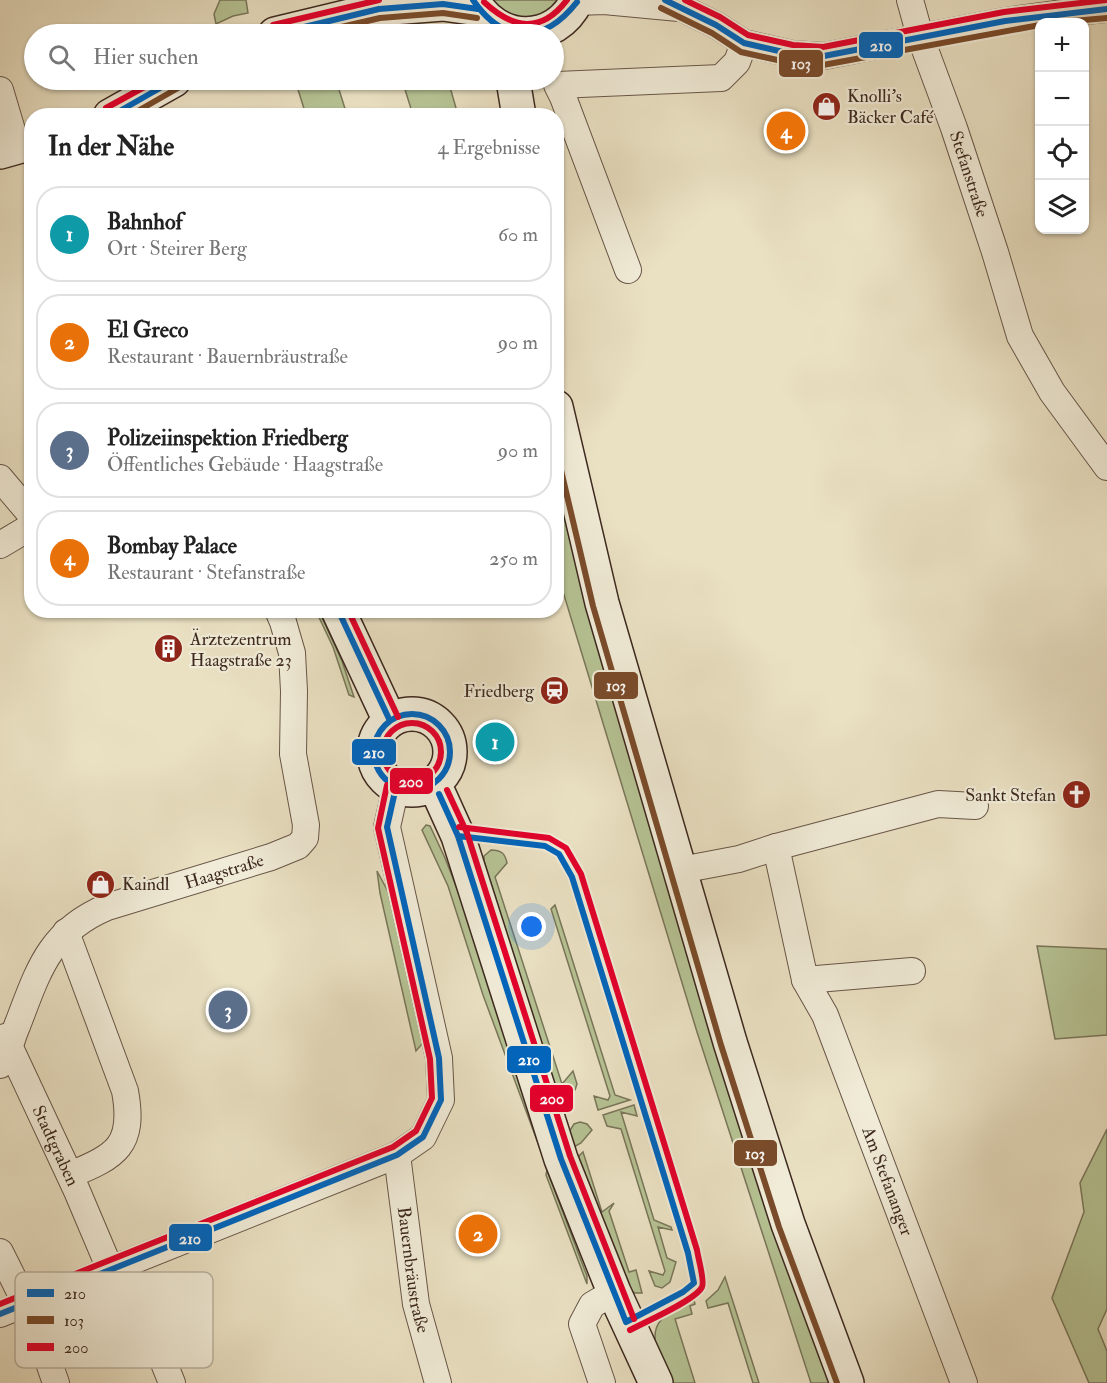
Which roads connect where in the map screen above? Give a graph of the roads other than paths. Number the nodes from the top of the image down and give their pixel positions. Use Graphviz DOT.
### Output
graph roads {
  1 [pos="910,0"];
  2 [pos="577,1"];
  3 [pos="672,4"];
  4 [pos="398,5"];
  5 [pos="475,5"];
  6 [pos="1107,9"];
  7 [pos="318,24"];
  8 [pos="493,24"];
  9 [pos="557,24"];
  10 [pos="920,36"];
  11 [pos="744,43"];
  12 [pos="564,85"];
  13 [pos="0,90"];
  14 [pos="156,90"];
  15 [pos="515,90"];
  16 [pos="529,90"];
  17 [pos="560,90"];
  18 [pos="124,108"];
  19 [pos="518,108"];
  20 [pos="526,108"];
  21 [pos="16,148"];
  22 [pos="628,270"];
  23 [pos="564,441"];
  24 [pos="1107,467"];
  25 [pos="0,478"];
  26 [pos="24,506"];
  27 [pos="24,530"];
  28 [pos="0,545"];
  29 [pos="281,618"];
  30 [pos="342,618"];
  31 [pos="390,721"];
  32 [pos="434,783"];
  33 [pos="396,787"];
  34 [pos="975,806"];
  35 [pos="776,847"];
  36 [pos="681,870"];
  37 [pos="66,932"];
  38 [pos="912,971"];
  39 [pos="805,980"];
  40 [pos="0,1024"];
  41 [pos="5,1057"];
  42 [pos="397,1155"];
  43 [pos="70,1175"];
  44 [pos="0,1252"];
  45 [pos="117,1266"];
  46 [pos="102,1272"];
  47 [pos="120,1272"];
  48 [pos="15,1280"];
  49 [pos="614,1292"];
  50 [pos="15,1308"];
  51 [pos="0,1314"];
  52 [pos="51,1368"];
  53 [pos="165,1368"];
  54 [pos="56,1383"];
  55 [pos="172,1383"];
  56 [pos="438,1383"];
  57 [pos="602,1383"];
  58 [pos="656,1383"];
  59 [pos="847,1383"];
  60 [pos="964,1383"];
  1 -- 10 [label="street, Stefanstraße"];
  2 -- 3 [label="street"];
  2 -- 9 [label="street"];
  3 -- 11 [label="street"];
  4 -- 5 [label="street"];
  4 -- 7 [label="street"];
  5 -- 8 [label="street"];
  6 -- 10 [label="street"];
  10 -- 11 [label="street"];
  10 -- 24 [label="street, Stefanstraße"];
  11 -- 12 [label="street"];
  13 -- 21 [label="street"];
  14 -- 18 [label="street"];
  15 -- 19 [label="street"];
  16 -- 20 [label="street"];
  17 -- 22 [label="street"];
  23 -- 36 [label="street"];
  25 -- 26 [label="street"];
  27 -- 28 [label="street"];
  29 -- 37 [label="street, Haagstraße"];
  30 -- 31 [label="street"];
  31 -- 32 [label="street"];
  31 -- 33 [label="street"];
  32 -- 33 [label="street"];
  32 -- 49 [label="street"];
  33 -- 42 [label="street"];
  34 -- 35 [label="street"];
  35 -- 36 [label="street"];
  35 -- 39 [label="street, Am Stefananger"];
  36 -- 59 [label="street"];
  37 -- 41 [label="street, Haagstraße"];
  37 -- 43 [label="street"];
  38 -- 39 [label="street"];
  39 -- 60 [label="street, Am Stefananger"];
  40 -- 41 [label="street, Stadtgraben"];
  41 -- 43 [label="street, Stadtgraben"];
  42 -- 45 [label="street"];
  42 -- 56 [label="street, Bauernbräustraße"];
  43 -- 45 [label="street, Stadtgraben"];
  44 -- 48 [label="street"];
  45 -- 46 [label="street"];
  45 -- 47 [label="street, Stadtgraben"];
  49 -- 57 [label="street"];
  49 -- 58 [label="street"];
  50 -- 51 [label="street"];
  52 -- 54 [label="street"];
  53 -- 55 [label="street, Stadtgraben"];
}
